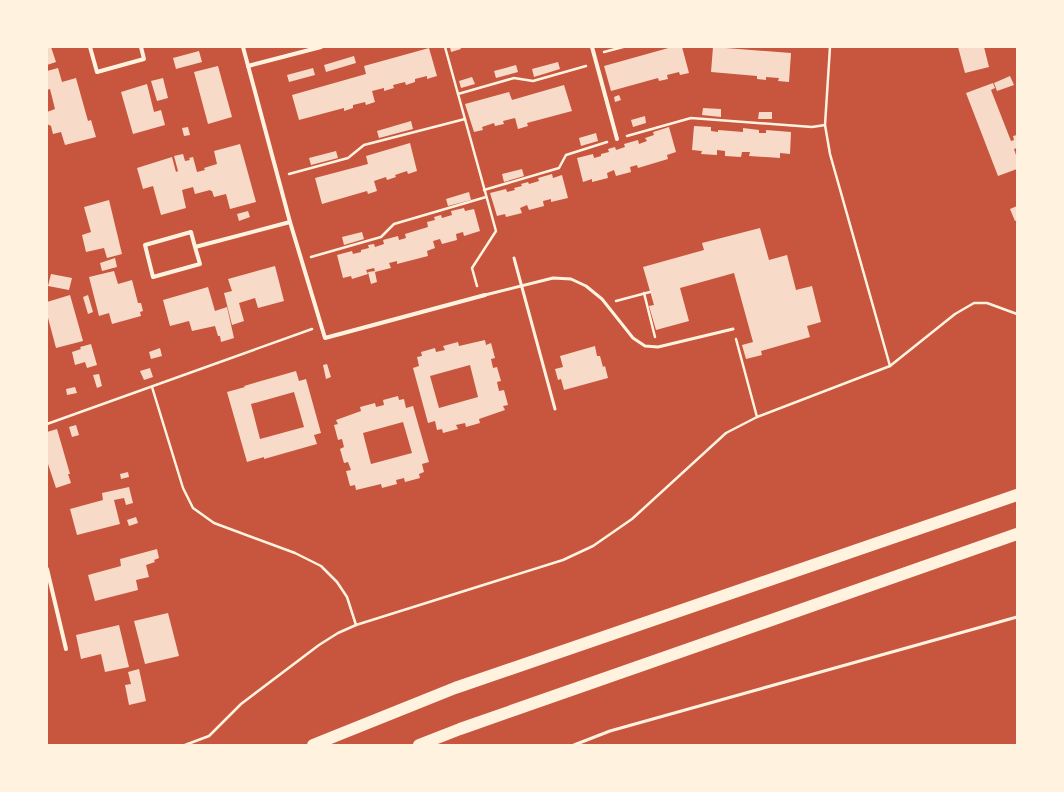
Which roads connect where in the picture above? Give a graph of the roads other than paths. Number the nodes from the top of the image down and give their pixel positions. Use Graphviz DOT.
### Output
graph roads {
  1 [pos="90,47"];
  2 [pos="140,47"];
  3 [pos="243,47"];
  4 [pos="321,47"];
  5 [pos="592,47"];
  6 [pos="248,66"];
  7 [pos="617,139"];
  8 [pos="290,222"];
  9 [pos="196,248"];
  10 [pos="514,258"];
  11 [pos="522,286"];
  12 [pos="482,295"];
  13 [pos="733,329"];
  14 [pos="555,409"];
  15 [pos="1017,495"];
  16 [pos="1017,534"];
  17 [pos="47,569"];
  18 [pos="1017,617"];
  19 [pos="66,649"];
  20 [pos="313,745"];
  21 [pos="419,745"];
  22 [pos="574,745"];
  1 -- 2 [label="street"];
  3 -- 6 [label="street"];
  4 -- 6 [label="street"];
  5 -- 7 [label="street"];
  6 -- 8 [label="street"];
  8 -- 9 [label="street"];
  8 -- 12 [label="street"];
  9 -- 9 [label="street"];
  10 -- 11 [label="lane"];
  11 -- 12 [label="lane"];
  11 -- 13 [label="lane"];
  11 -- 14 [label="lane"];
  15 -- 20 [label="highway"];
  16 -- 21 [label="highway"];
  17 -- 19 [label="street"];
  18 -- 22 [label="lane"];
}
